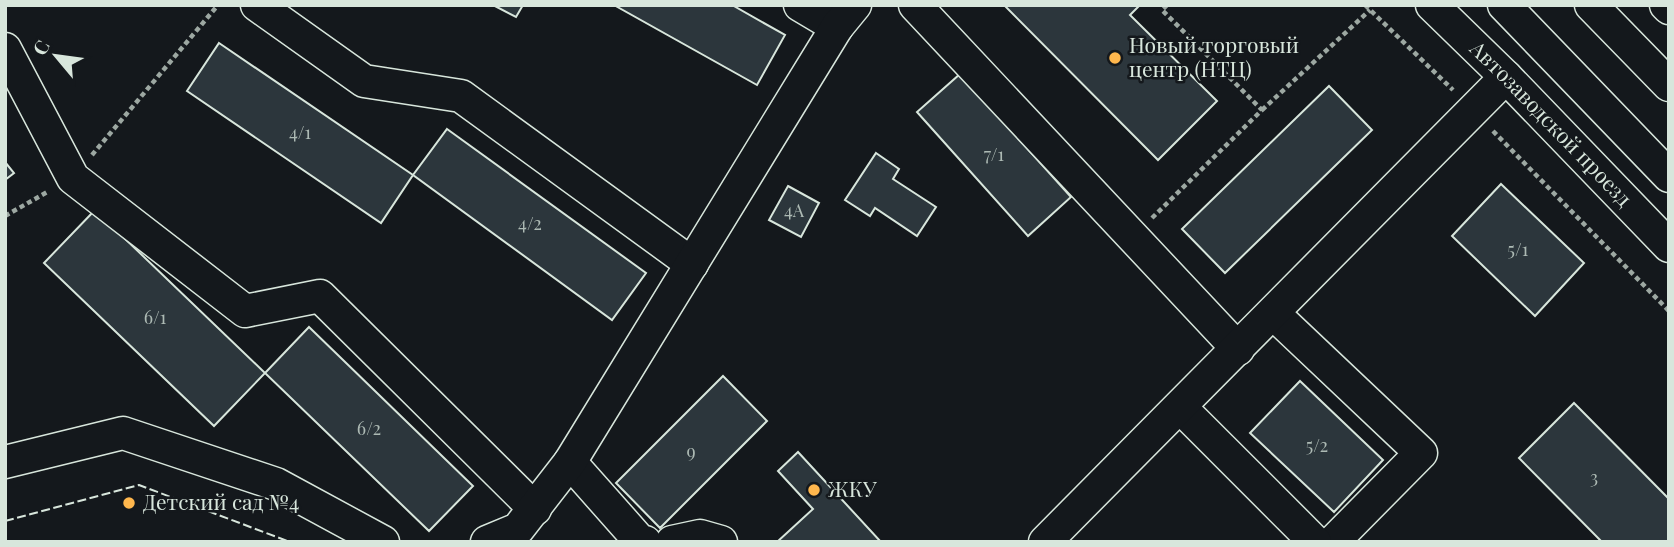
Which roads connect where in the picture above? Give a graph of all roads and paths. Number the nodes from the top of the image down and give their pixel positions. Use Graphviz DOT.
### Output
graph roads {
  1 [pos="218,5"];
  2 [pos="257,5"];
  3 [pos="800,5"];
  4 [pos="915,5"];
  5 [pos="1167,5"];
  6 [pos="1365,5"];
  7 [pos="1432,5"];
  8 [pos="1504,5"];
  9 [pos="1591,5"];
  10 [pos="1370,10"];
  11 [pos="846,16"];
  12 [pos="5,49"];
  13 [pos="1506,77"];
  14 [pos="1669,85"];
  15 [pos="1262,110"];
  16 [pos="1473,110"];
  17 [pos="1669,176"];
  18 [pos="73,178"];
  19 [pos="5,215"];
  20 [pos="1134,236"];
  21 [pos="1669,246"];
  22 [pos="692,264"];
  23 [pos="1669,311"];
  24 [pos="1273,313"];
  25 [pos="1238,349"];
  26 [pos="1181,407"];
  27 [pos="5,462"];
  28 [pos="570,462"];
  29 [pos="528,526"];
  30 [pos="1065,535"];
  31 [pos="383,542"];
  32 [pos="487,542"];
  33 [pos="645,542"];
  34 [pos="672,542"];
  35 [pos="721,542"];
  36 [pos="1315,542"];
  37 [pos="1333,542"];
  1 -- 18 [label="path"];
  2 -- 22 [label="street"];
  3 -- 11 [label="street"];
  4 -- 20 [label="street"];
  5 -- 15 [label="path"];
  6 -- 10 [label="path"];
  7 -- 13 [label="street, Автозаводской проезд"];
  8 -- 17 [label="street"];
  9 -- 14 [label="street"];
  10 -- 15 [label="path"];
  10 -- 16 [label="path"];
  11 -- 22 [label="street"];
  12 -- 18 [label="street"];
  13 -- 16 [label="street"];
  13 -- 21 [label="street, Автозаводской проезд"];
  15 -- 20 [label="path"];
  16 -- 23 [label="path"];
  16 -- 24 [label="street"];
  18 -- 19 [label="path"];
  18 -- 29 [label="street"];
  20 -- 25 [label="street"];
  22 -- 28 [label="street"];
  24 -- 25 [label="street"];
  24 -- 37 [label="street"];
  25 -- 26 [label="street"];
  26 -- 30 [label="street"];
  26 -- 36 [label="street"];
  27 -- 31 [label="street"];
  28 -- 29 [label="street"];
  28 -- 33 [label="street"];
  29 -- 32 [label="street"];
  34 -- 35 [label="street"];
}
